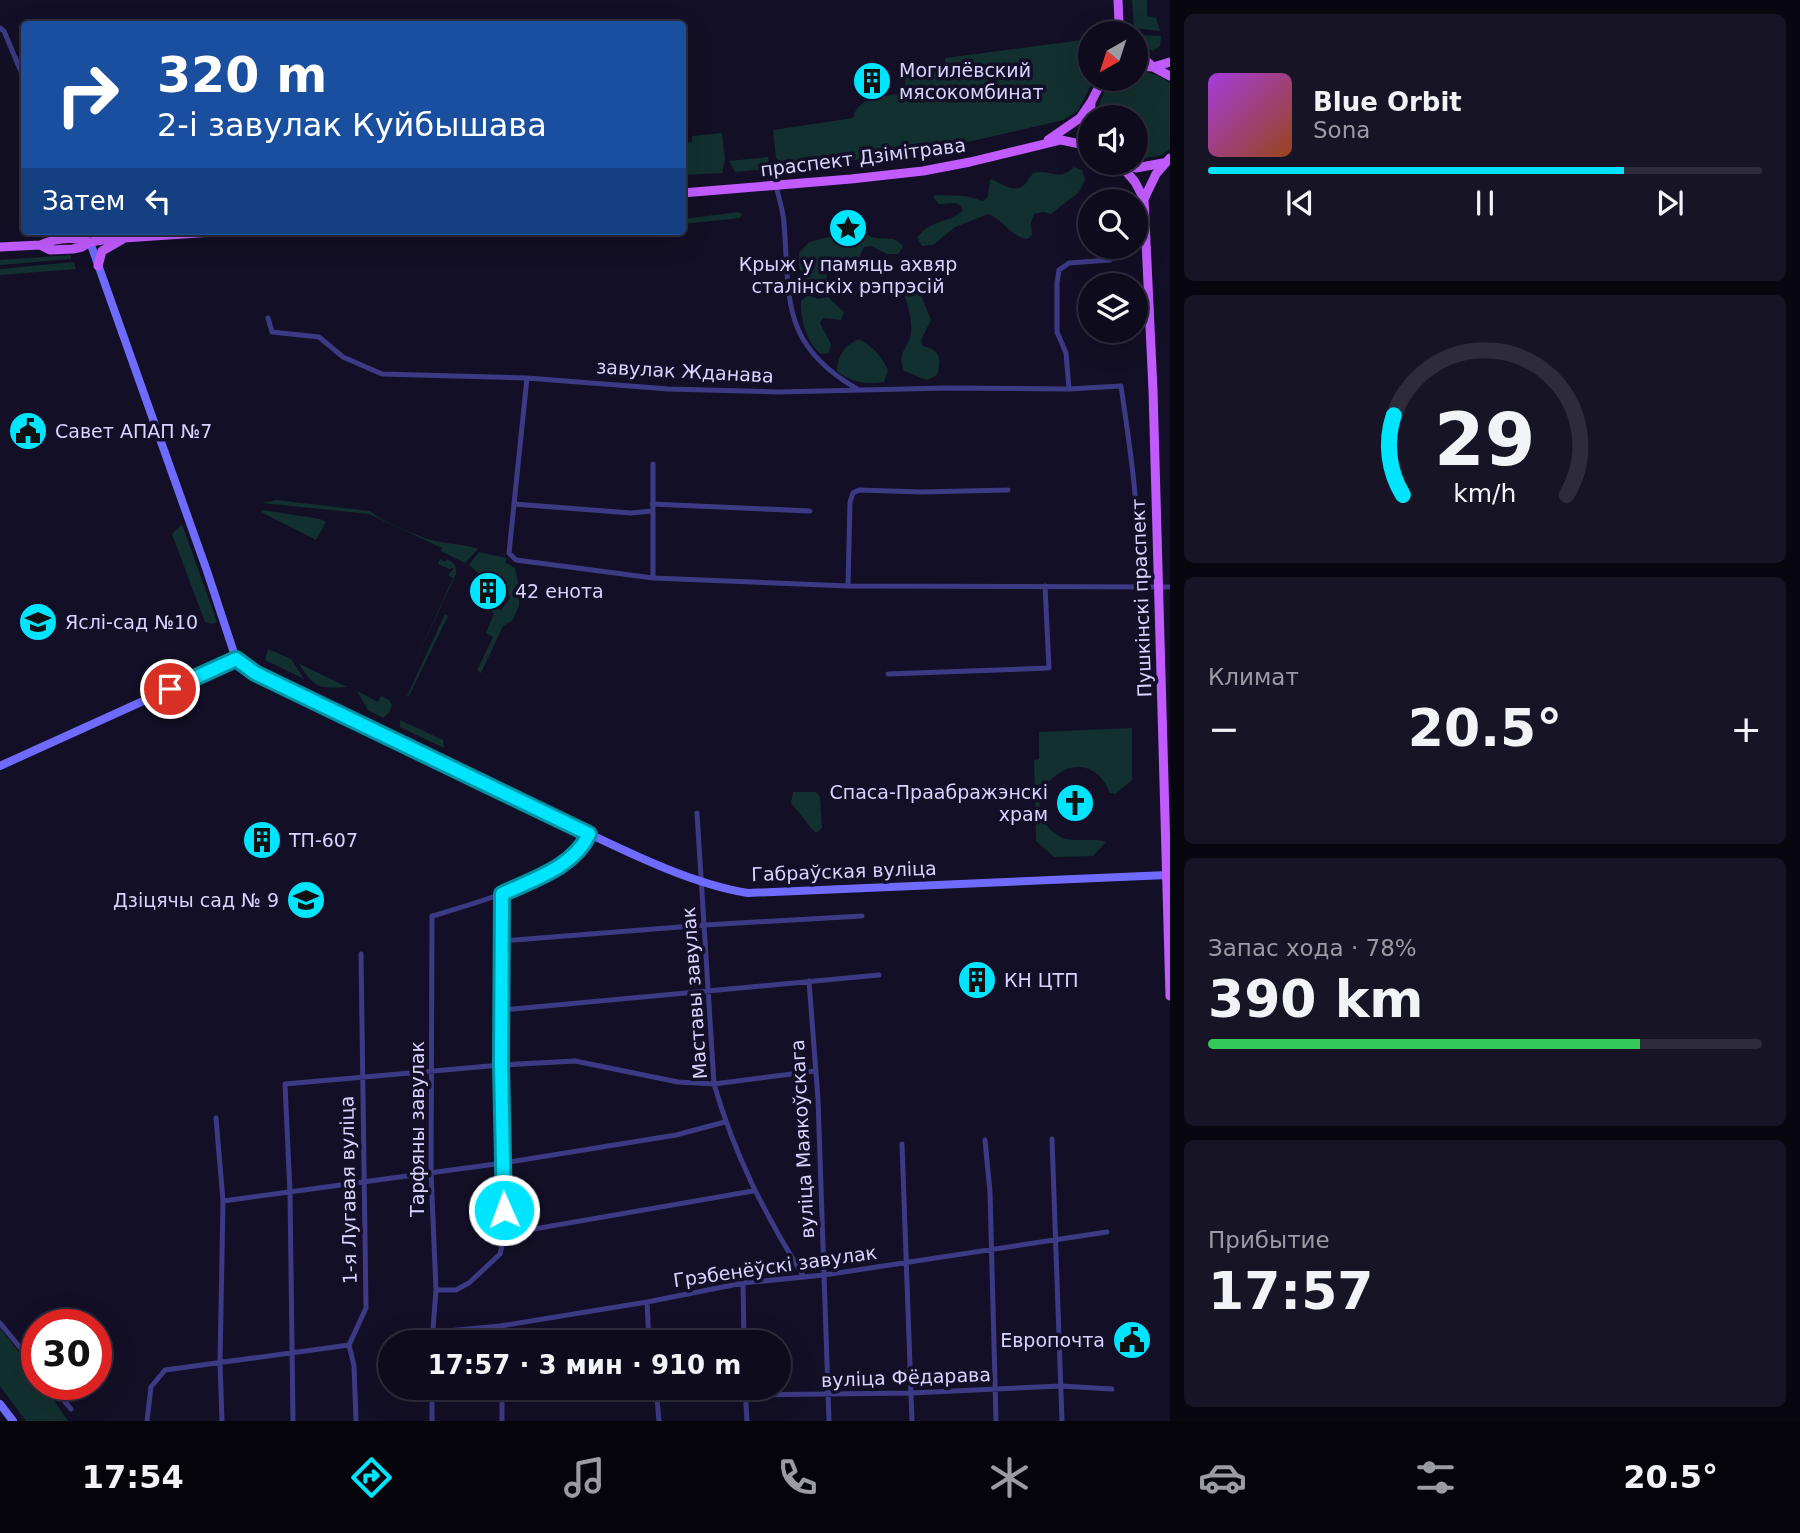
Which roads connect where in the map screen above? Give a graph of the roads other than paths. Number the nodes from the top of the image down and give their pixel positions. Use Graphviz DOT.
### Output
graph roads {
  1 [pos="1118,0"];
  2 [pos="1119,21"];
  3 [pos="0,28"];
  4 [pos="1170,62"];
  5 [pos="1148,63"];
  6 [pos="1148,67"];
  7 [pos="1153,67"];
  8 [pos="21,72"];
  9 [pos="1170,76"];
  10 [pos="1097,91"];
  11 [pos="1091,102"];
  12 [pos="1091,105"];
  13 [pos="1045,142"];
  14 [pos="1078,143"];
  15 [pos="1169,159"];
  16 [pos="1148,166"];
  17 [pos="776,186"];
  18 [pos="1147,189"];
  19 [pos="686,193"];
  20 [pos="87,235"];
  21 [pos="169,235"];
  22 [pos="124,238"];
  23 [pos="90,242"];
  24 [pos="0,247"];
  25 [pos="1111,259"];
  26 [pos="1146,259"];
  27 [pos="98,266"];
  28 [pos="268,318"];
  29 [pos="527,378"];
  30 [pos="1069,389"];
  31 [pos="858,390"];
  32 [pos="653,464"];
  33 [pos="1007,490"];
  34 [pos="514,504"];
  35 [pos="652,508"];
  36 [pos="810,510"];
  37 [pos="653,578"];
  38 [pos="848,586"];
  39 [pos="1045,586"];
  40 [pos="1158,586"];
  41 [pos="1137,587"];
  42 [pos="1170,587"];
  43 [pos="236,659"];
  44 [pos="888,674"];
  45 [pos="0,766"];
  46 [pos="697,813"];
  47 [pos="589,834"];
  48 [pos="1168,875"];
  49 [pos="702,882"];
  50 [pos="502,894"];
  51 [pos="862,916"];
  52 [pos="705,925"];
  53 [pos="503,942"];
  54 [pos="361,954"];
  55 [pos="879,975"];
  56 [pos="809,981"];
  57 [pos="708,992"];
  58 [pos="1170,996"];
  59 [pos="503,1010"];
  60 [pos="501,1065"];
  61 [pos="432,1071"];
  62 [pos="815,1071"];
  63 [pos="362,1079"];
  64 [pos="714,1084"];
  65 [pos="216,1118"];
  66 [pos="725,1122"];
  67 [pos="1052,1139"];
  68 [pos="985,1140"];
  69 [pos="902,1144"];
  70 [pos="503,1163"];
  71 [pos="431,1172"];
  72 [pos="364,1183"];
  73 [pos="753,1191"];
  74 [pos="290,1193"];
  75 [pos="223,1201"];
  76 [pos="1107,1232"];
  77 [pos="505,1234"];
  78 [pos="1056,1239"];
  79 [pos="991,1249"];
  80 [pos="908,1262"];
  81 [pos="824,1275"];
  82 [pos="804,1277"];
  83 [pos="743,1283"];
  84 [pos="436,1290"];
  85 [pos="647,1302"];
  86 [pos="0,1323"];
  87 [pos="500,1326"];
  88 [pos="432,1330"];
  89 [pos="455,1330"];
  90 [pos="500,1330"];
  91 [pos="648,1330"];
  92 [pos="744,1330"];
  93 [pos="349,1345"];
  94 [pos="21,1349"];
  95 [pos="292,1352"];
  96 [pos="220,1362"];
  97 [pos="1061,1386"];
  98 [pos="1112,1389"];
  99 [pos="994,1390"];
  100 [pos="911,1394"];
  101 [pos="791,1395"];
  102 [pos="827,1395"];
  103 [pos="64,1400"];
  104 [pos="432,1400"];
  105 [pos="502,1400"];
  106 [pos="658,1400"];
  107 [pos="746,1400"];
  108 [pos="0,1404"];
  109 [pos="71,1409"];
  110 [pos="13,1421"];
  111 [pos="147,1421"];
  112 [pos="222,1421"];
  113 [pos="293,1421"];
  114 [pos="356,1421"];
  115 [pos="432,1421"];
  116 [pos="502,1421"];
  117 [pos="659,1421"];
  118 [pos="747,1421"];
  119 [pos="829,1421"];
  120 [pos="912,1421"];
  121 [pos="996,1421"];
  122 [pos="1062,1421"];
  1 -- 2 [label="main road"];
  3 -- 8 [label="street"];
  4 -- 7 [label="main road"];
  5 -- 7 [label="main road"];
  6 -- 7 [label="main road"];
  7 -- 9 [label="main road"];
  10 -- 11 [label="main road"];
  11 -- 12 [label="main road"];
  11 -- 13 [label="main road"];
  13 -- 14 [label="main road"];
  13 -- 17 [label="main road, праспект Дзімітрава"];
  15 -- 16 [label="main road"];
  15 -- 18 [label="main road"];
  17 -- 19 [label="main road, праспект Дзімітрава"];
  17 -- 31 [label="street"];
  20 -- 23 [label="street"];
  21 -- 22 [label="main road"];
  22 -- 23 [label="main road"];
  22 -- 27 [label="main road"];
  23 -- 24 [label="main road"];
  23 -- 27 [label="main road"];
  25 -- 30 [label="street"];
  26 -- 40 [label="main road, Пушкінскі праспект"];
  27 -- 43 [label="main road"];
  28 -- 29 [label="street, завулак Жданава"];
  29 -- 31 [label="street, завулак Жданава"];
  29 -- 34 [label="street"];
  30 -- 31 [label="street, завулак Жданава"];
  30 -- 41 [label="street, завулак Жданава"];
  32 -- 35 [label="street"];
  33 -- 38 [label="street"];
  34 -- 35 [label="street"];
  34 -- 37 [label="street"];
  35 -- 36 [label="street"];
  35 -- 37 [label="street"];
  37 -- 38 [label="street"];
  38 -- 39 [label="street"];
  39 -- 41 [label="street"];
  39 -- 44 [label="street"];
  40 -- 41 [label="street"];
  40 -- 42 [label="street"];
  40 -- 48 [label="main road, Пушкінскі праспект"];
  43 -- 45 [label="main road"];
  43 -- 47 [label="main road, Габраўская вуліца"];
  46 -- 49 [label="street, Маставы завулак"];
  47 -- 49 [label="main road, Габраўская вуліца"];
  47 -- 50 [label="street"];
  48 -- 49 [label="main road, Габраўская вуліца"];
  48 -- 58 [label="main road, Пушкінскі праспект"];
  49 -- 52 [label="street, Маставы завулак"];
  50 -- 53 [label="street"];
  50 -- 61 [label="street, Тарфяны завулак"];
  51 -- 52 [label="street"];
  52 -- 53 [label="street"];
  52 -- 57 [label="street, Маставы завулак"];
  53 -- 59 [label="street"];
  54 -- 63 [label="street, 1-я Лугавая вуліца"];
  55 -- 56 [label="street"];
  56 -- 57 [label="street"];
  56 -- 62 [label="street, вуліца Маякоўскага"];
  57 -- 59 [label="street"];
  57 -- 64 [label="street, Маставы завулак"];
  59 -- 60 [label="street"];
  60 -- 61 [label="street"];
  60 -- 64 [label="street"];
  60 -- 70 [label="street"];
  61 -- 63 [label="street"];
  61 -- 71 [label="street, Тарфяны завулак"];
  62 -- 64 [label="street"];
  62 -- 81 [label="street, вуліца Маякоўскага"];
  63 -- 72 [label="street, 1-я Лугавая вуліца"];
  63 -- 74 [label="street"];
  64 -- 66 [label="street, Маставы завулак"];
  65 -- 75 [label="street"];
  66 -- 70 [label="street"];
  66 -- 73 [label="street, Маставы завулак"];
  67 -- 78 [label="street"];
  68 -- 79 [label="street"];
  69 -- 80 [label="street"];
  70 -- 71 [label="street"];
  70 -- 77 [label="street"];
  71 -- 72 [label="street"];
  71 -- 84 [label="street, Тарфяны завулак"];
  72 -- 74 [label="street"];
  72 -- 93 [label="street, 1-я Лугавая вуліца"];
  73 -- 77 [label="street"];
  73 -- 82 [label="street, Маставы завулак"];
  74 -- 75 [label="street"];
  74 -- 95 [label="street"];
  75 -- 96 [label="street"];
  76 -- 78 [label="street, Грэбенёўскі завулак"];
  77 -- 84 [label="street"];
  78 -- 79 [label="street, Грэбенёўскі завулак"];
  78 -- 97 [label="street"];
  79 -- 80 [label="street, Грэбенёўскі завулак"];
  79 -- 99 [label="street"];
  80 -- 81 [label="street, Грэбенёўскі завулак"];
  80 -- 100 [label="street"];
  81 -- 82 [label="street, Грэбенёўскі завулак"];
  81 -- 102 [label="street, вуліца Маякоўскага"];
  82 -- 83 [label="street, Грэбенёўскі завулак"];
  83 -- 85 [label="street, Грэбенёўскі завулак"];
  83 -- 92 [label="street"];
  84 -- 88 [label="street, Тарфяны завулак"];
  85 -- 87 [label="street, Грэбенёўскі завулак"];
  85 -- 91 [label="street"];
  86 -- 94 [label="street"];
  87 -- 89 [label="street, Грэбенёўскі завулак"];
  87 -- 90 [label="street"];
  93 -- 95 [label="street"];
  93 -- 114 [label="street"];
  95 -- 96 [label="street"];
  95 -- 113 [label="street"];
  96 -- 111 [label="street"];
  96 -- 112 [label="street"];
  97 -- 98 [label="street, вуліца Фёдарава"];
  97 -- 99 [label="street, вуліца Фёдарава"];
  97 -- 122 [label="street"];
  99 -- 100 [label="street, вуліца Фёдарава"];
  99 -- 121 [label="street"];
  100 -- 102 [label="street, вуліца Фёдарава"];
  100 -- 120 [label="street"];
  101 -- 102 [label="street, вуліца Фёдарава"];
  102 -- 119 [label="street, вуліца Маякоўскага"];
  103 -- 109 [label="street"];
  104 -- 115 [label="street"];
  105 -- 116 [label="street"];
  106 -- 117 [label="street"];
  107 -- 118 [label="street"];
  108 -- 110 [label="main road"];
}
